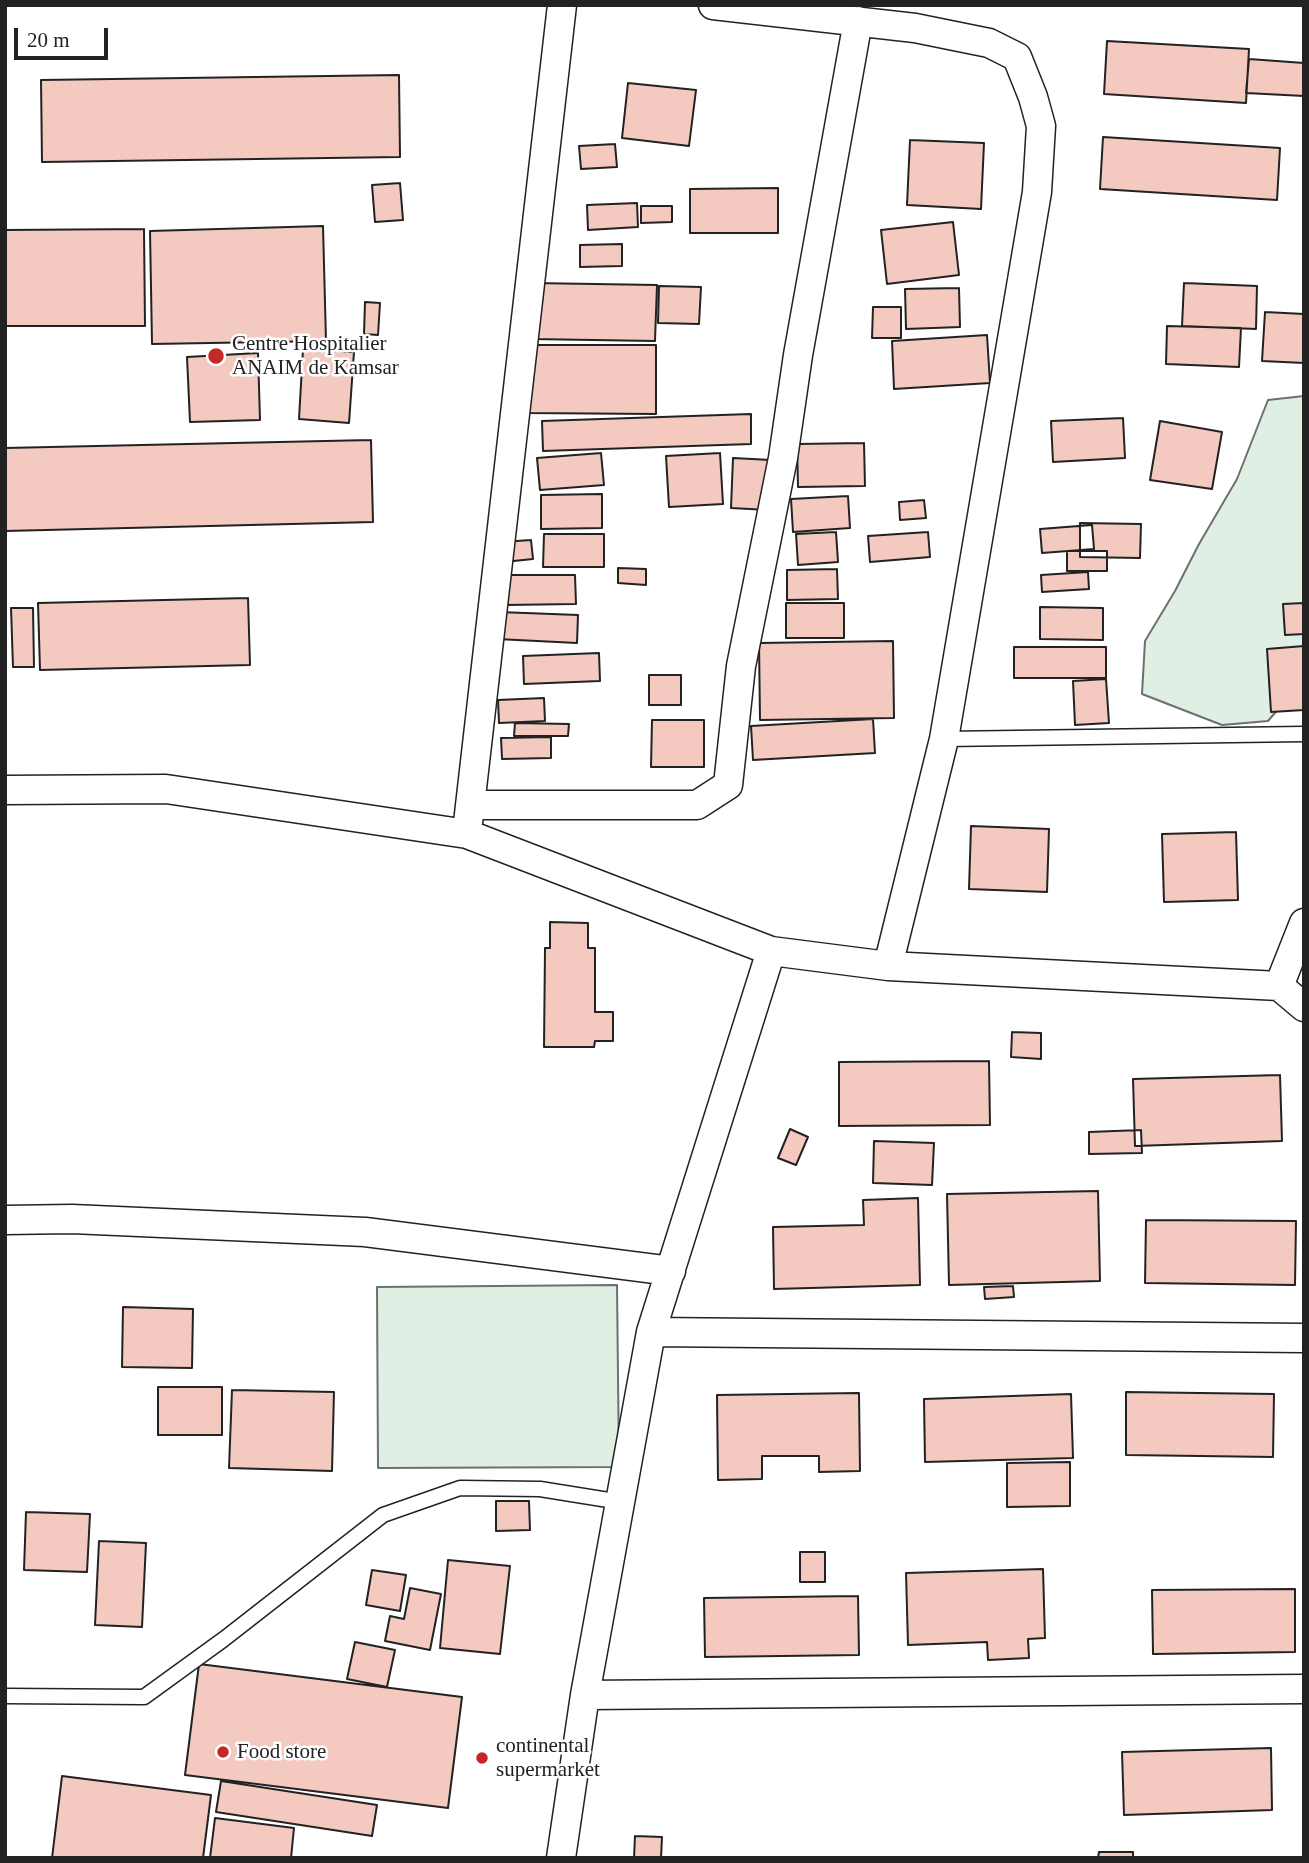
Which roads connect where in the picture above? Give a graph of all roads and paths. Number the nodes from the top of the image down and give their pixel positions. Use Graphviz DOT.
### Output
graph roads {
  1 [pos="562,5"];
  2 [pos="713,5"];
  3 [pos="858,21"];
  4 [pos="1304,734"];
  5 [pos="944,739"];
  6 [pos="5,790"];
  7 [pos="470,805"];
  8 [pos="467,834"];
  9 [pos="1304,923"];
  10 [pos="771,951"];
  11 [pos="888,966"];
  12 [pos="1279,986"];
  13 [pos="1304,1007"];
  14 [pos="5,1220"];
  15 [pos="671,1271"];
  16 [pos="652,1332"];
  17 [pos="1304,1338"];
  18 [pos="621,1502"];
  19 [pos="1304,1689"];
  20 [pos="585,1695"];
  21 [pos="5,1696"];
  22 [pos="561,1858"];
  1 -- 7 [label="street"];
  2 -- 3 [label="street"];
  3 -- 5 [label="street"];
  3 -- 7 [label="street"];
  4 -- 5 [label="lane"];
  5 -- 11 [label="street"];
  6 -- 8 [label="street"];
  7 -- 8 [label="street"];
  8 -- 10 [label="street"];
  9 -- 12 [label="street"];
  10 -- 11 [label="street"];
  10 -- 15 [label="street"];
  11 -- 12 [label="street"];
  12 -- 13 [label="street"];
  14 -- 15 [label="street"];
  15 -- 16 [label="street"];
  16 -- 17 [label="street"];
  16 -- 18 [label="street"];
  18 -- 20 [label="street"];
  18 -- 21 [label="lane"];
  19 -- 20 [label="street"];
  20 -- 22 [label="street"];
}
